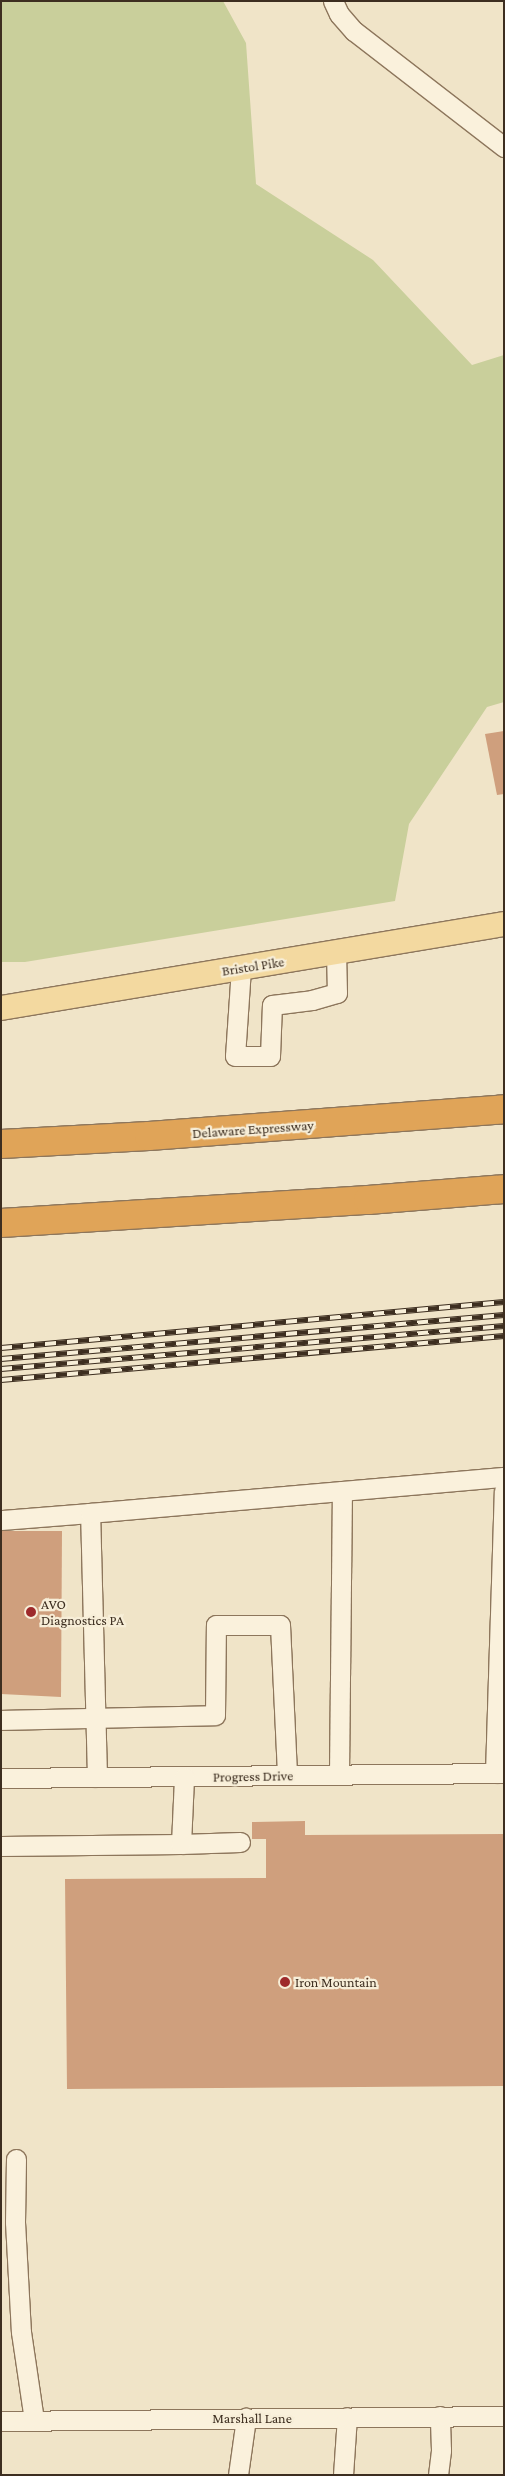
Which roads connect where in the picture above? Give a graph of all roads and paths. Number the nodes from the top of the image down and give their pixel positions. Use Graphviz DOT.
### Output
graph roads {
  1 [pos="333,1"];
  2 [pos="504,147"];
  3 [pos="504,924"];
  4 [pos="336,953"];
  5 [pos="241,968"];
  6 [pos="1,1008"];
  7 [pos="504,1108"];
  8 [pos="1,1144"];
  9 [pos="504,1189"];
  10 [pos="1,1223"];
  11 [pos="504,1477"];
  12 [pos="504,1490"];
  13 [pos="342,1491"];
  14 [pos="90,1513"];
  15 [pos="1,1520"];
  16 [pos="96,1718"];
  17 [pos="1,1720"];
  18 [pos="499,1773"];
  19 [pos="339,1774"];
  20 [pos="287,1775"];
  21 [pos="97,1777"];
  22 [pos="184,1777"];
  23 [pos="1,1778"];
  24 [pos="240,1842"];
  25 [pos="181,1844"];
  26 [pos="1,1846"];
  27 [pos="16,2159"];
  28 [pos="440,2416"];
  29 [pos="504,2416"];
  30 [pos="347,2417"];
  31 [pos="246,2418"];
  32 [pos="34,2420"];
  33 [pos="1,2421"];
  34 [pos="238,2475"];
  35 [pos="343,2475"];
  36 [pos="438,2475"];
  1 -- 2 [label="street"];
  3 -- 4 [label="main road, Bristol Pike"];
  4 -- 5 [label="main road, Bristol Pike"];
  4 -- 5 [label="street"];
  5 -- 6 [label="main road, Bristol Pike"];
  7 -- 8 [label="highway, Delaware Expressway"];
  9 -- 10 [label="highway"];
  11 -- 13 [label="street"];
  12 -- 18 [label="street"];
  13 -- 14 [label="street"];
  13 -- 19 [label="street"];
  14 -- 15 [label="street"];
  14 -- 16 [label="street"];
  16 -- 17 [label="street"];
  16 -- 20 [label="street"];
  16 -- 21 [label="street"];
  18 -- 19 [label="street, Progress Drive"];
  19 -- 20 [label="street, Progress Drive"];
  20 -- 22 [label="street, Progress Drive"];
  21 -- 22 [label="street, Progress Drive"];
  21 -- 23 [label="street, Progress Drive"];
  22 -- 25 [label="street"];
  24 -- 25 [label="street"];
  25 -- 26 [label="street"];
  27 -- 32 [label="street"];
  28 -- 29 [label="street, Marshall Lane"];
  28 -- 30 [label="street, Marshall Lane"];
  28 -- 36 [label="street"];
  30 -- 31 [label="street, Marshall Lane"];
  30 -- 35 [label="street"];
  31 -- 32 [label="street, Marshall Lane"];
  31 -- 34 [label="street"];
  32 -- 33 [label="street, Marshall Lane"];
}
